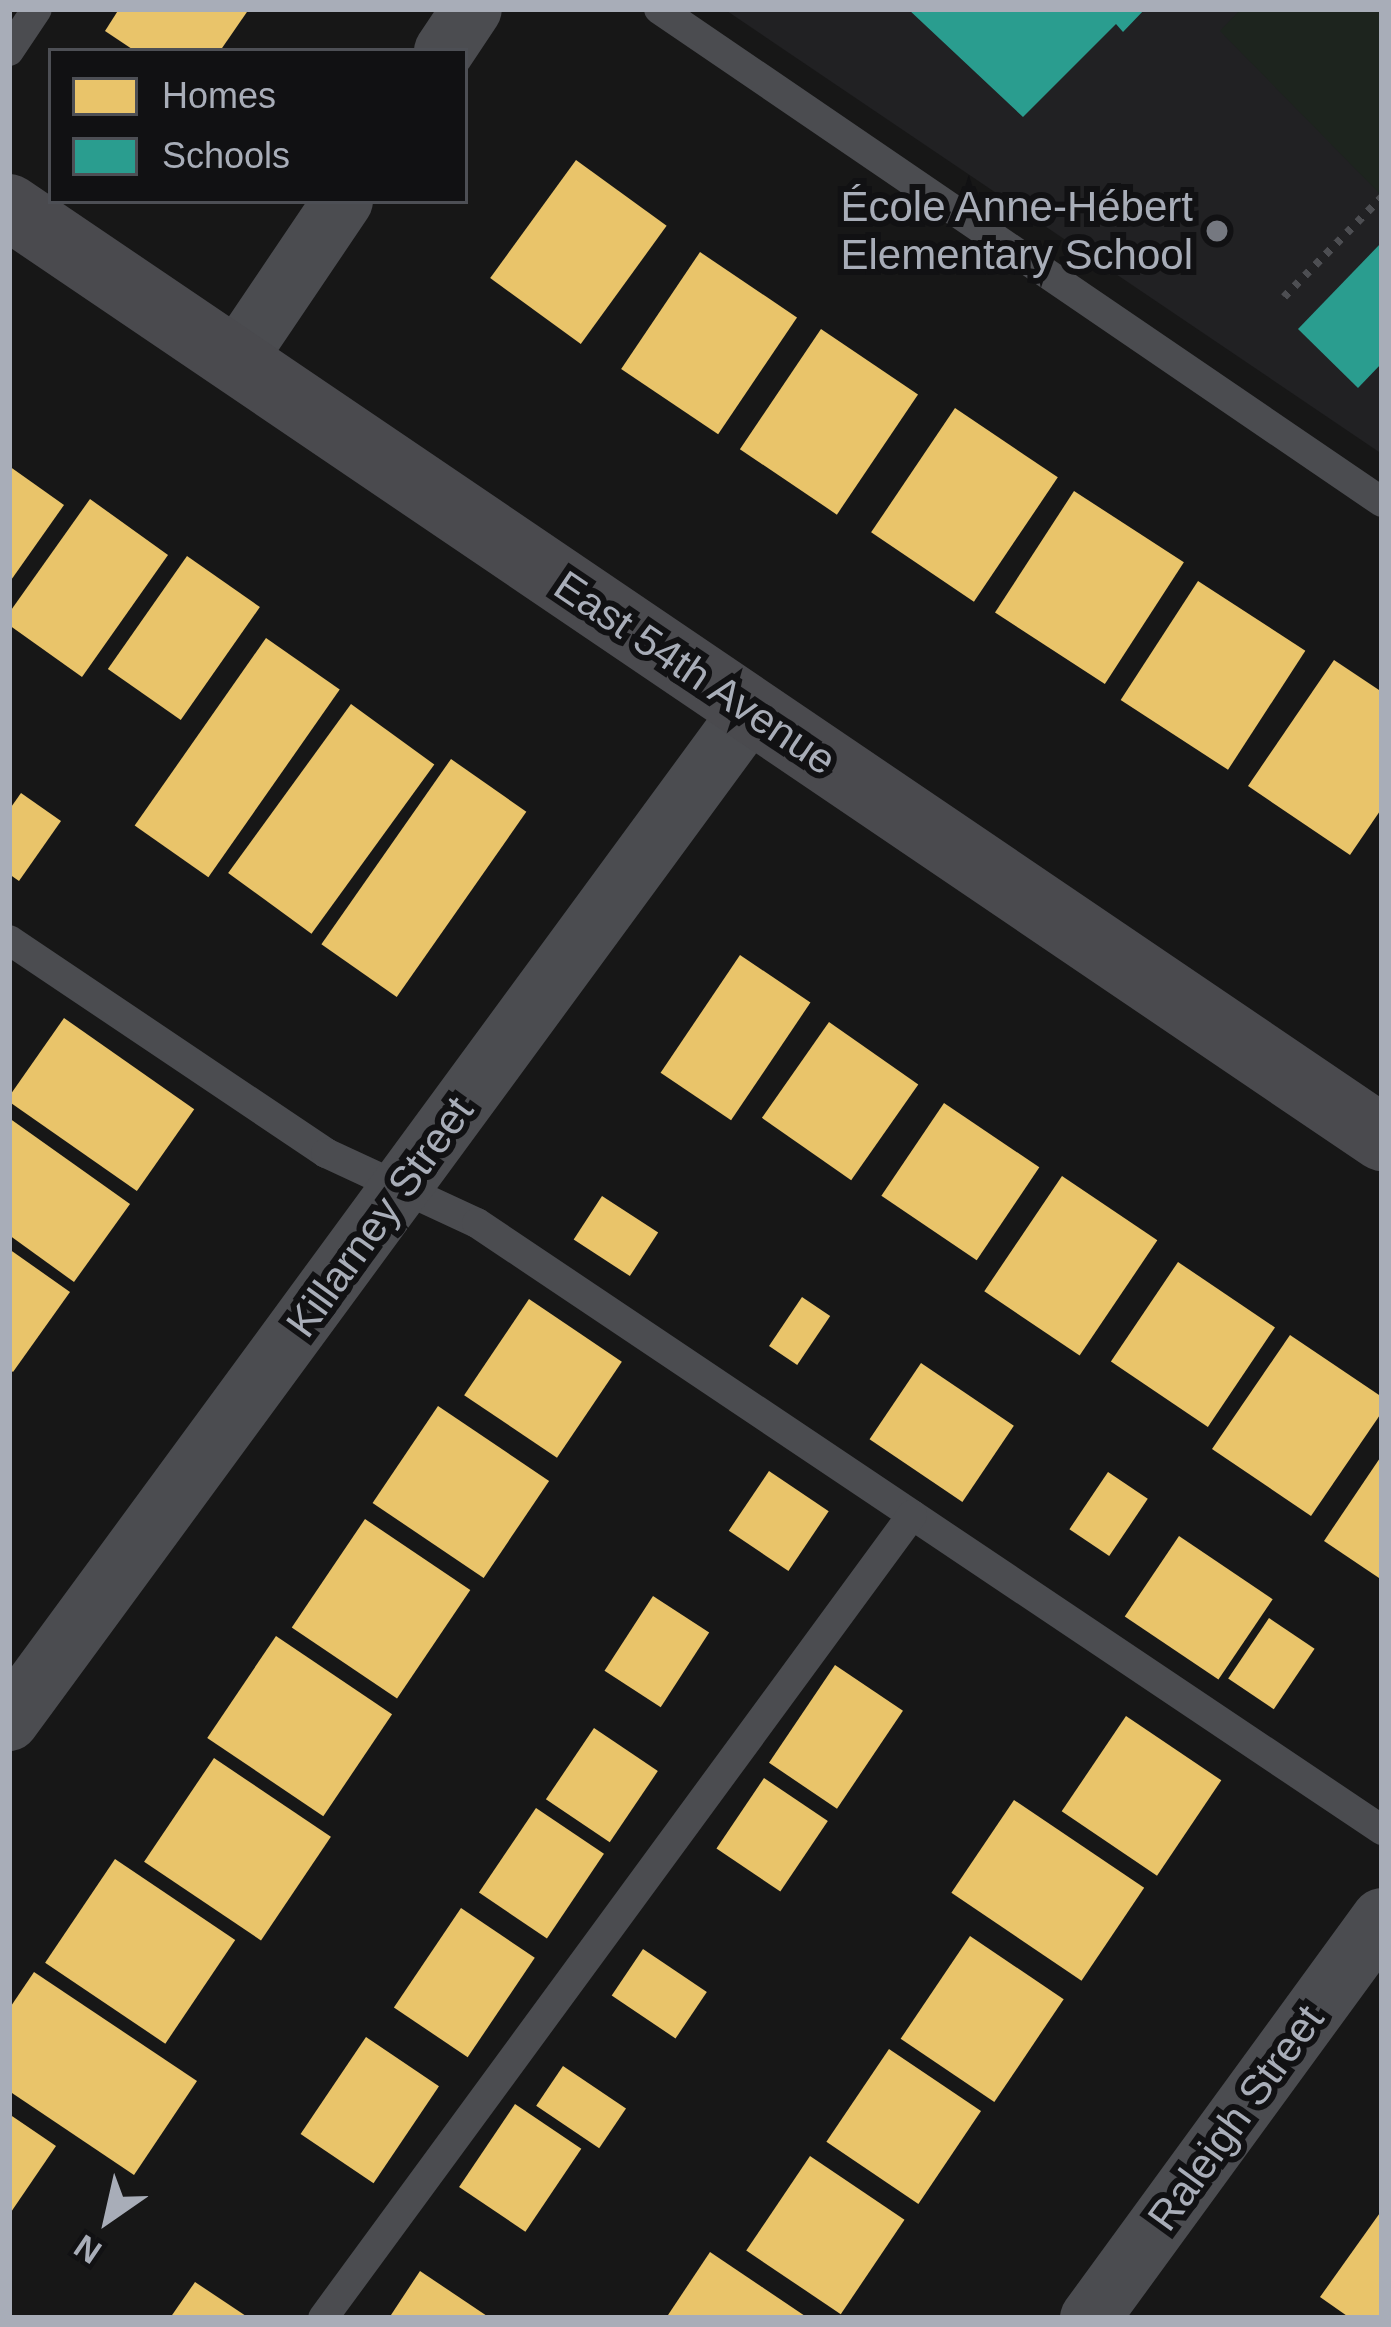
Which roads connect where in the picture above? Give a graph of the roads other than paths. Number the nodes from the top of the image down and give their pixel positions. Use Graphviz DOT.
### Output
graph roads {
  1 [pos="37,9"];
  2 [pos="472,9"];
  3 [pos="659,9"];
  4 [pos="446,48"];
  5 [pos="9,51"];
  6 [pos="341,204"];
  7 [pos="9,208"];
  8 [pos="235,361"];
  9 [pos="1382,502"];
  10 [pos="750,712"];
  11 [pos="9,940"];
  12 [pos="1382,1138"];
  13 [pos="402,1187"];
  14 [pos="911,1515"];
  15 [pos="9,1721"];
  16 [pos="1382,1830"];
  17 [pos="1382,1918"];
  18 [pos="323,2318"];
  19 [pos="1090,2318"];
  1 -- 5 [label="lane"];
  2 -- 4 [label="street"];
  3 -- 9 [label="lane"];
  6 -- 8 [label="street"];
  7 -- 8 [label="street, East 54th Avenue"];
  8 -- 10 [label="street, East 54th Avenue"];
  10 -- 12 [label="street, East 54th Avenue"];
  10 -- 13 [label="street, Killarney Street"];
  11 -- 13 [label="lane"];
  13 -- 14 [label="lane"];
  13 -- 15 [label="street, Killarney Street"];
  14 -- 16 [label="lane"];
  14 -- 18 [label="lane"];
  17 -- 19 [label="street, Raleigh Street"];
}
